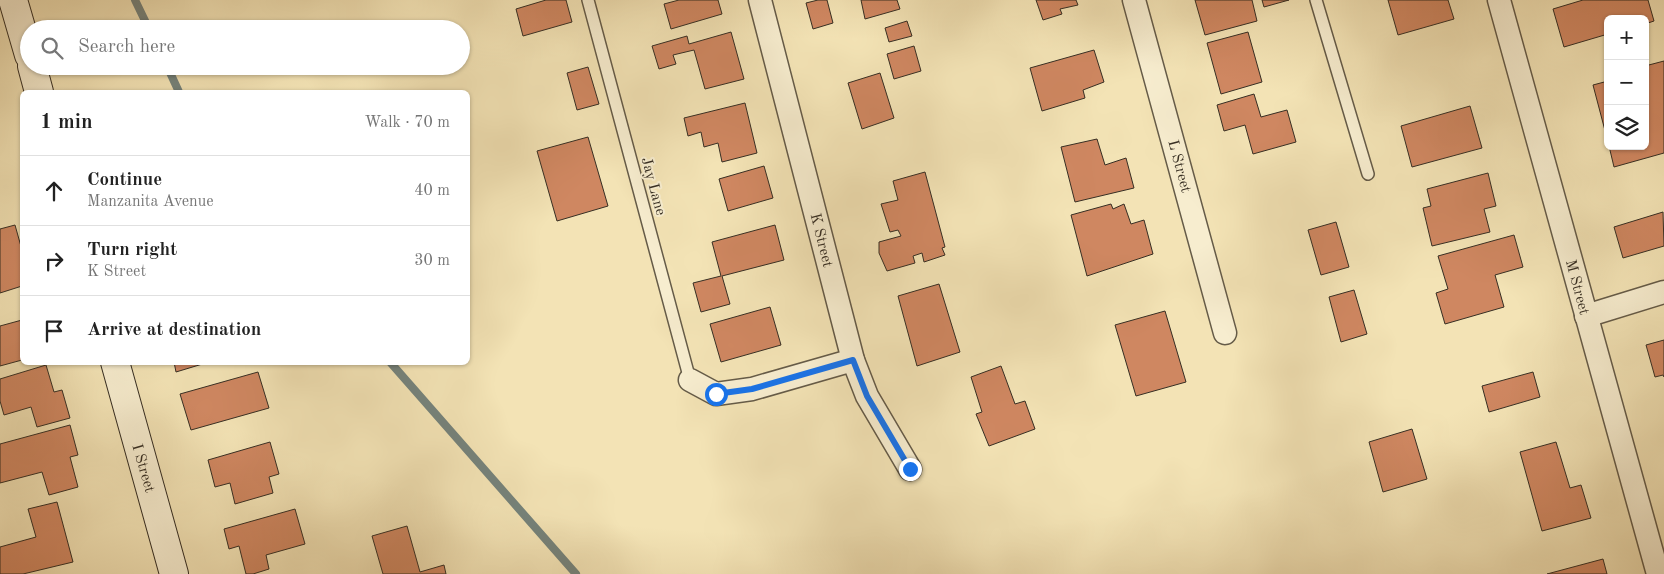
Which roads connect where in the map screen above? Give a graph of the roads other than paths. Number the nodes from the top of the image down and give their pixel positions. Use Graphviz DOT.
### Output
graph roads {
  1 [pos="13,0"];
  2 [pos="588,0"];
  3 [pos="760,0"];
  4 [pos="1134,0"];
  5 [pos="1316,0"];
  6 [pos="1500,0"];
  7 [pos="20,24"];
  8 [pos="34,75"];
  9 [pos="38,90"];
  10 [pos="1368,174"];
  11 [pos="1664,292"];
  12 [pos="1586,316"];
  13 [pos="1226,333"];
  14 [pos="853,360"];
  15 [pos="116,365"];
  16 [pos="690,380"];
  17 [pos="910,469"];
  18 [pos="174,574"];
  19 [pos="1658,574"];
  1 -- 7 [label="street"];
  2 -- 16 [label="lane, Jay Lane"];
  3 -- 14 [label="street, K Street"];
  4 -- 13 [label="street, L Street"];
  5 -- 10 [label="lane"];
  6 -- 12 [label="street, M Street"];
  8 -- 9 [label="street"];
  11 -- 12 [label="street"];
  12 -- 19 [label="street, M Street"];
  14 -- 16 [label="street"];
  14 -- 17 [label="street, K Street"];
  15 -- 18 [label="street, I Street"];
}
